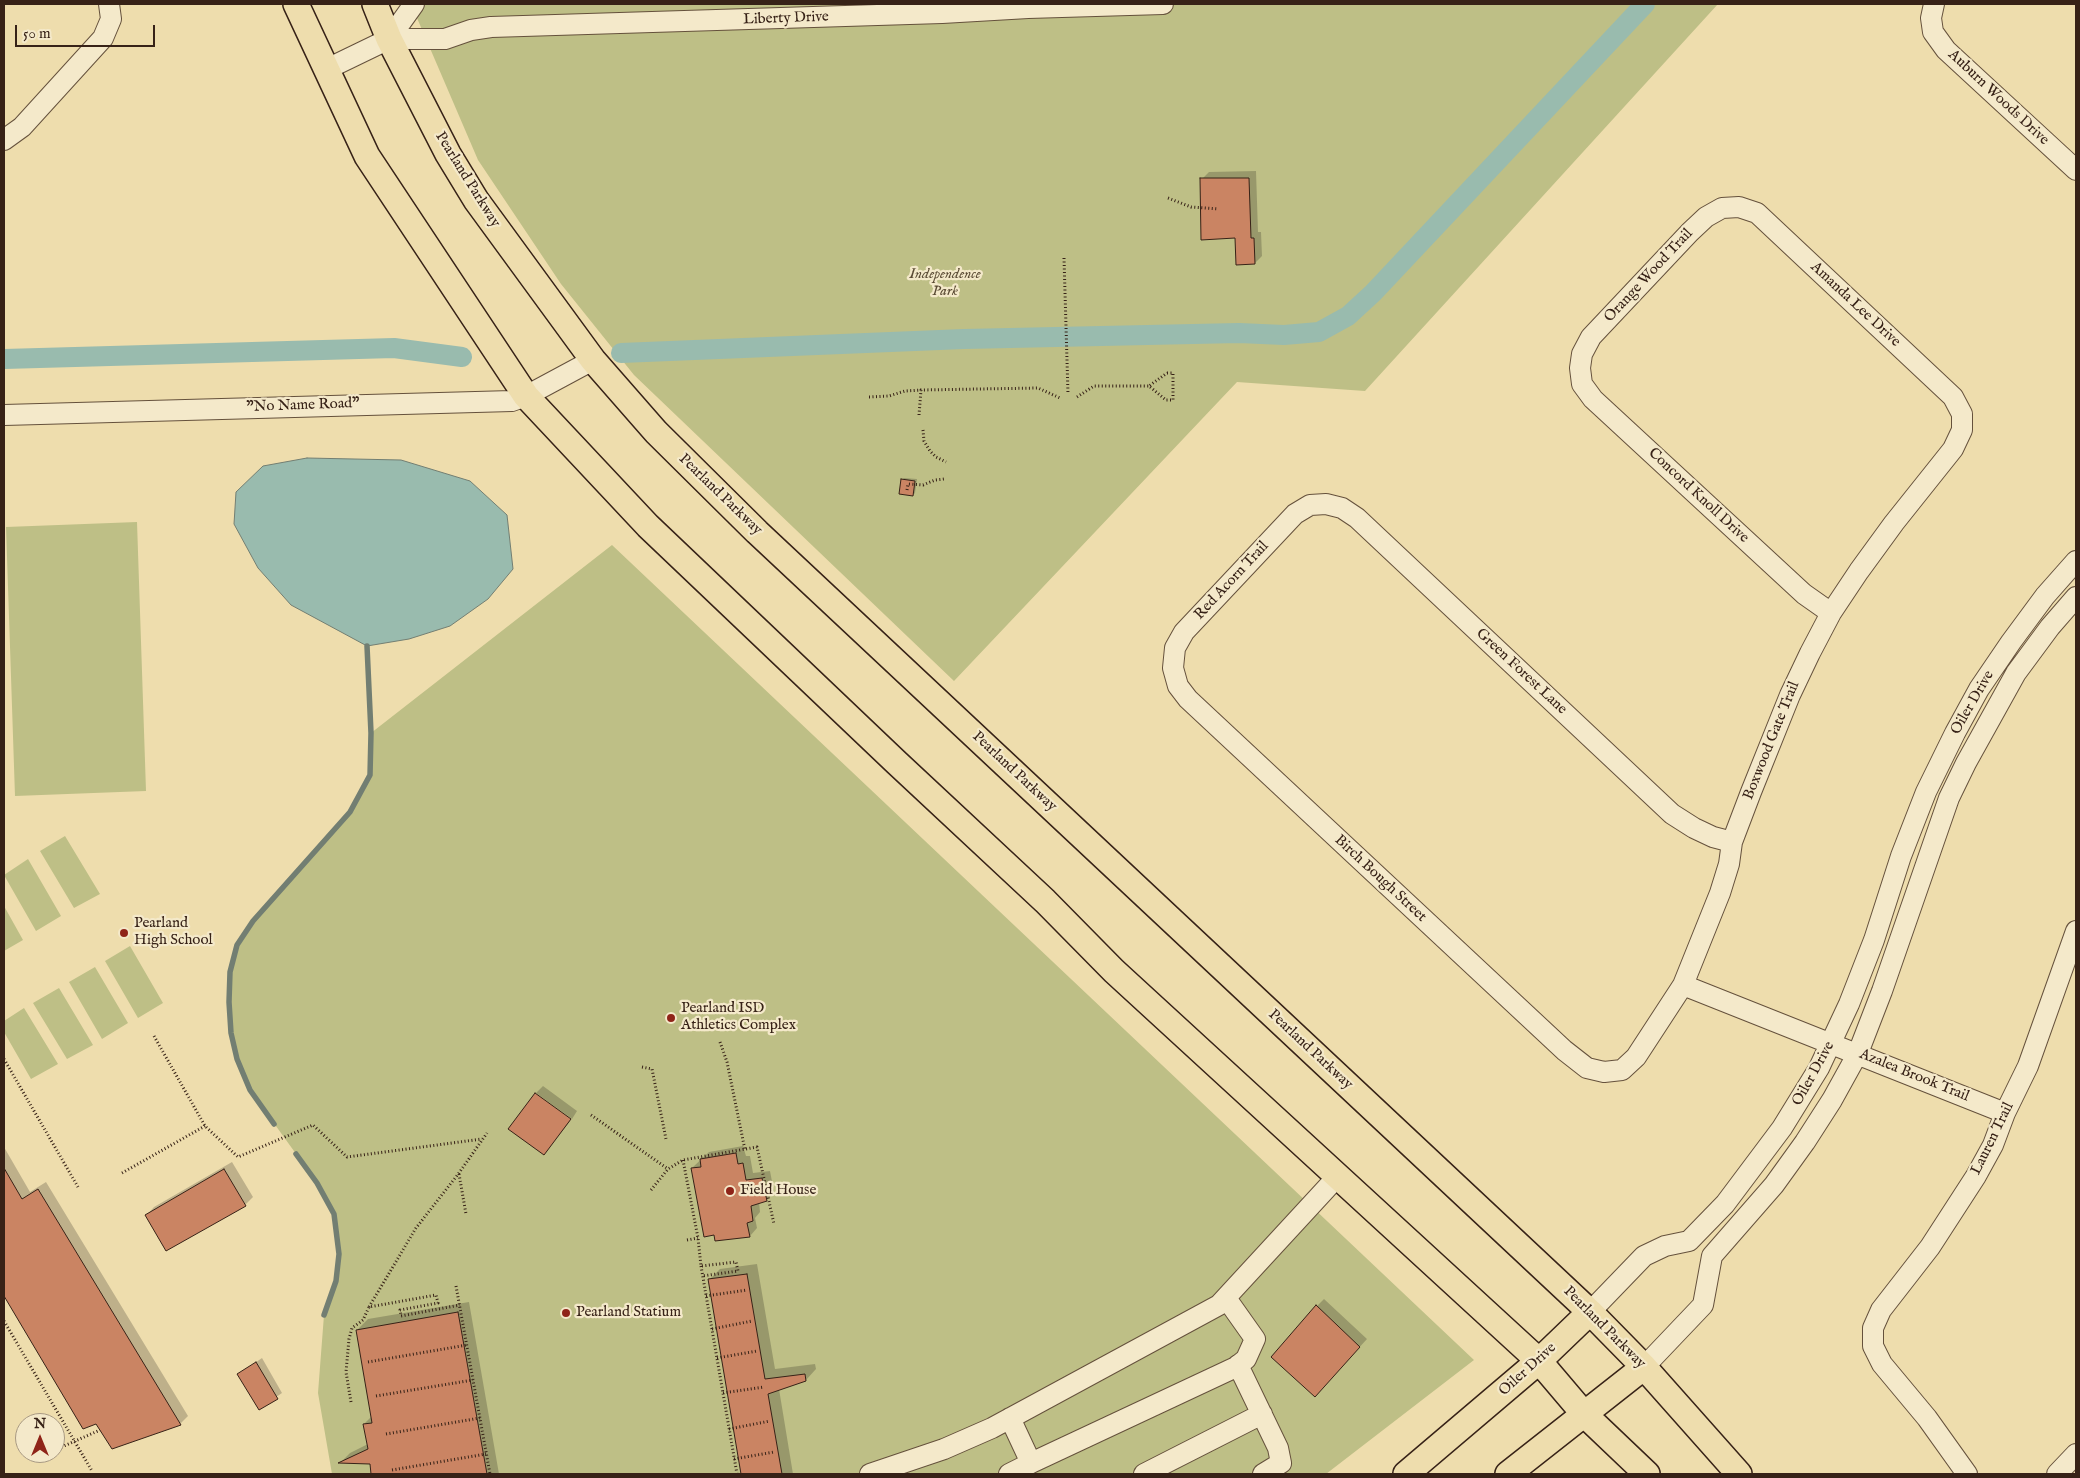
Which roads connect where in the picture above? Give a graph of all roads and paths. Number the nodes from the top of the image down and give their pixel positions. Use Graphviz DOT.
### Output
graph roads {
  1 [pos="296,4"];
  2 [pos="374,4"];
  3 [pos="414,4"];
  4 [pos="1163,4"];
  5 [pos="1024,6"];
  6 [pos="110,11"];
  7 [pos="1933,11"];
  8 [pos="678,13"];
  9 [pos="389,40"];
  10 [pos="327,69"];
  11 [pos="4,140"];
  12 [pos="2076,170"];
  13 [pos="1168,198"];
  14 [pos="1739,207"];
  15 [pos="1218,209"];
  16 [pos="1064,258"];
  17 [pos="593,360"];
  18 [pos="1580,368"];
  19 [pos="1149,386"];
  20 [pos="921,390"];
  21 [pos="1068,394"];
  22 [pos="526,396"];
  23 [pos="869,397"];
  24 [pos="1077,397"];
  25 [pos="1060,398"];
  26 [pos="1962,414"];
  27 [pos="4,415"];
  28 [pos="919,415"];
  29 [pos="923,430"];
  30 [pos="946,462"];
  31 [pos="944,479"];
  32 [pos="907,490"];
  33 [pos="1310,505"];
  34 [pos="2076,561"];
  35 [pos="2076,597"];
  36 [pos="1831,613"];
  37 [pos="1174,668"];
  38 [pos="1732,842"];
  39 [pos="2076,931"];
  40 [pos="1683,984"];
  41 [pos="154,1036"];
  42 [pos="720,1042"];
  43 [pos="1831,1043"];
  44 [pos="1858,1053"];
  45 [pos="4,1059"];
  46 [pos="642,1067"];
  47 [pos="1604,1072"];
  48 [pos="2005,1113"];
  49 [pos="591,1116"];
  50 [pos="205,1126"];
  51 [pos="487,1133"];
  52 [pos="482,1139"];
  53 [pos="666,1139"];
  54 [pos="744,1150"];
  55 [pos="683,1160"];
  56 [pos="668,1169"];
  57 [pos="459,1173"];
  58 [pos="122,1174"];
  59 [pos="1337,1177"];
  60 [pos="78,1188"];
  61 [pos="652,1190"];
  62 [pos="466,1214"];
  63 [pos="774,1224"];
  64 [pos="698,1238"];
  65 [pos="687,1240"];
  66 [pos="701,1266"];
  67 [pos="702,1276"];
  68 [pos="456,1286"];
  69 [pos="747,1290"];
  70 [pos="706,1296"];
  71 [pos="1226,1298"];
  72 [pos="399,1301"];
  73 [pos="460,1305"];
  74 [pos="369,1307"];
  75 [pos="400,1310"];
  76 [pos="1590,1312"];
  77 [pos="4,1321"];
  78 [pos="752,1322"];
  79 [pos="712,1329"];
  80 [pos="467,1345"];
  81 [pos="757,1351"];
  82 [pos="717,1358"];
  83 [pos="368,1362"];
  84 [pos="1539,1362"];
  85 [pos="1238,1365"];
  86 [pos="1644,1367"];
  87 [pos="473,1380"];
  88 [pos="764,1387"];
  89 [pos="723,1394"];
  90 [pos="376,1396"];
  91 [pos="351,1402"];
  92 [pos="1262,1414"];
  93 [pos="1584,1414"];
  94 [pos="480,1418"];
  95 [pos="1010,1418"];
  96 [pos="770,1421"];
  97 [pos="729,1429"];
  98 [pos="100,1430"];
  99 [pos="386,1434"];
  100 [pos="74,1441"];
  101 [pos="65,1445"];
  102 [pos="774,1452"];
  103 [pos="486,1454"];
  104 [pos="2076,1454"];
  105 [pos="734,1459"];
  106 [pos="1031,1463"];
  107 [pos="392,1470"];
  108 [pos="92,1471"];
  109 [pos="490,1474"];
  110 [pos="737,1474"];
  111 [pos="870,1474"];
  112 [pos="1009,1474"];
  113 [pos="1144,1474"];
  114 [pos="1263,1474"];
  115 [pos="1406,1474"];
  116 [pos="1508,1474"];
  117 [pos="1647,1474"];
  118 [pos="1739,1474"];
  119 [pos="1968,1474"];
  120 [pos="2057,1474"];
  1 -- 10 [label="main road"];
  2 -- 9 [label="main road, Pearland Parkway"];
  3 -- 9 [label="street"];
  4 -- 5 [label="street, Liberty Drive"];
  5 -- 8 [label="street, Liberty Drive"];
  6 -- 11 [label="street"];
  7 -- 12 [label="street, Auburn Woods Drive"];
  8 -- 9 [label="street, Liberty Drive"];
  9 -- 10 [label="street"];
  9 -- 17 [label="main road, Pearland Parkway"];
  10 -- 22 [label="main road"];
  13 -- 15 [label="path"];
  14 -- 18 [label="street, Orange Wood Trail"];
  14 -- 26 [label="street, Amanda Lee Drive"];
  16 -- 21 [label="path"];
  17 -- 22 [label="street, \"No Name Road\""];
  17 -- 76 [label="main road, Pearland Parkway"];
  18 -- 36 [label="street, Concord Knoll Drive"];
  19 -- 19 [label="path"];
  19 -- 24 [label="path"];
  20 -- 23 [label="path"];
  20 -- 25 [label="path"];
  20 -- 28 [label="path"];
  22 -- 27 [label="street, \"No Name Road\""];
  22 -- 59 [label="main road"];
  26 -- 36 [label="street, Boxwood Gate Trail"];
  29 -- 30 [label="path"];
  31 -- 32 [label="path"];
  33 -- 37 [label="street, Red Acorn Trail"];
  33 -- 38 [label="street, Green Forest Lane"];
  34 -- 43 [label="street, Oiler Drive"];
  35 -- 44 [label="street, Oiler Drive"];
  36 -- 38 [label="street, Boxwood Gate Trail"];
  37 -- 47 [label="street, Birch Bough Street"];
  38 -- 40 [label="street, Boxwood Gate Trail"];
  39 -- 48 [label="street, Lauren Trail"];
  40 -- 43 [label="street, Azalea Brook Trail"];
  40 -- 47 [label="street, Boxwood Gate Trail"];
  41 -- 50 [label="path"];
  42 -- 54 [label="path"];
  43 -- 44 [label="street, Azalea Brook Trail"];
  43 -- 76 [label="street, Oiler Drive"];
  44 -- 48 [label="street, Azalea Brook Trail"];
  44 -- 86 [label="street, Oiler Drive"];
  45 -- 60 [label="path"];
  46 -- 53 [label="path"];
  48 -- 119 [label="street, Lauren Trail"];
  49 -- 56 [label="path"];
  50 -- 52 [label="path"];
  50 -- 58 [label="path"];
  51 -- 52 [label="path"];
  52 -- 57 [label="path"];
  54 -- 55 [label="path"];
  54 -- 63 [label="path"];
  55 -- 56 [label="path"];
  55 -- 64 [label="path"];
  56 -- 61 [label="path"];
  57 -- 62 [label="path"];
  57 -- 74 [label="path"];
  59 -- 71 [label="street"];
  59 -- 84 [label="main road"];
  64 -- 65 [label="path"];
  64 -- 66 [label="path"];
  66 -- 67 [label="path"];
  66 -- 67 [label="path"];
  67 -- 70 [label="path"];
  68 -- 73 [label="path"];
  69 -- 70 [label="path"];
  70 -- 79 [label="path"];
  71 -- 85 [label="street"];
  71 -- 95 [label="street"];
  72 -- 74 [label="path"];
  72 -- 75 [label="path"];
  72 -- 75 [label="path"];
  73 -- 75 [label="path"];
  73 -- 80 [label="path"];
  74 -- 91 [label="path"];
  76 -- 84 [label="main road, Oiler Drive"];
  76 -- 86 [label="main road, Pearland Parkway"];
  77 -- 100 [label="path"];
  78 -- 79 [label="path"];
  79 -- 82 [label="path"];
  80 -- 83 [label="path"];
  80 -- 87 [label="path"];
  81 -- 82 [label="path"];
  82 -- 89 [label="path"];
  84 -- 93 [label="main road"];
  84 -- 115 [label="main road, Oiler Drive"];
  85 -- 92 [label="street"];
  85 -- 106 [label="street"];
  86 -- 93 [label="main road, Oiler Drive"];
  86 -- 118 [label="main road, Pearland Parkway"];
  87 -- 90 [label="path"];
  87 -- 94 [label="path"];
  88 -- 89 [label="path"];
  89 -- 97 [label="path"];
  92 -- 113 [label="street"];
  92 -- 114 [label="street"];
  93 -- 116 [label="main road, Oiler Drive"];
  93 -- 117 [label="main road"];
  94 -- 99 [label="path"];
  94 -- 103 [label="path"];
  95 -- 106 [label="street"];
  95 -- 111 [label="street"];
  96 -- 97 [label="path"];
  97 -- 105 [label="path"];
  98 -- 100 [label="path"];
  100 -- 101 [label="path"];
  100 -- 108 [label="path"];
  102 -- 105 [label="path"];
  103 -- 107 [label="path"];
  103 -- 109 [label="path"];
  104 -- 120 [label="street"];
  105 -- 110 [label="path"];
  106 -- 112 [label="street"];
}
